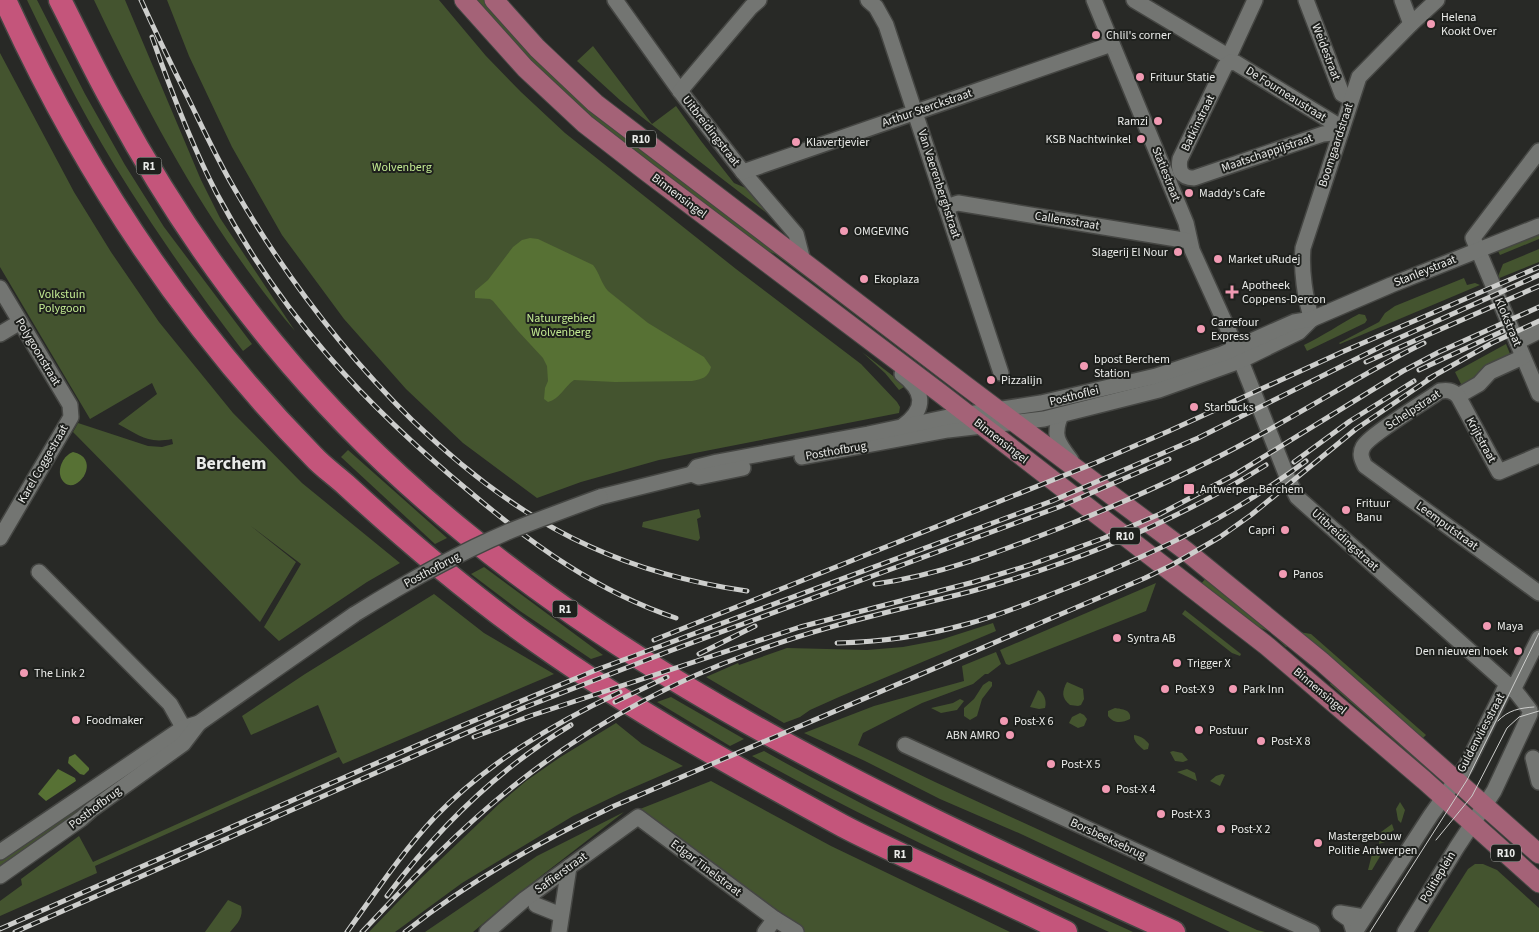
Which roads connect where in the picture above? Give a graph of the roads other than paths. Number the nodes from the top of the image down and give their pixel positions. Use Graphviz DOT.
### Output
graph roads {
  1 [pos="5,0"];
  2 [pos="60,0"];
  3 [pos="67,0"];
  4 [pos="464,0"];
  5 [pos="494,0"];
  6 [pos="616,0"];
  7 [pos="759,0"];
  8 [pos="868,0"];
  9 [pos="1094,0"];
  10 [pos="1134,0"];
  11 [pos="1255,0"];
  12 [pos="1306,0"];
  13 [pos="1402,0"];
  14 [pos="1437,0"];
  15 [pos="1410,24"];
  16 [pos="78,34"];
  17 [pos="1112,44"];
  18 [pos="1229,58"];
  19 [pos="680,91"];
  20 [pos="1351,99"];
  21 [pos="915,112"];
  22 [pos="1341,130"];
  23 [pos="1539,151"];
  24 [pos="743,172"];
  25 [pos="1194,178"];
  26 [pos="946,207"];
  27 [pos="1539,226"];
  28 [pos="1189,241"];
  29 [pos="1478,250"];
  30 [pos="803,261"];
  31 [pos="0,288"];
  32 [pos="1312,319"];
  33 [pos="20,322"];
  34 [pos="1539,331"];
  35 [pos="0,334"];
  36 [pos="1517,342"];
  37 [pos="879,348"];
  38 [pos="1238,355"];
  39 [pos="1523,357"];
  40 [pos="1001,373"];
  41 [pos="1539,394"];
  42 [pos="1458,396"];
  43 [pos="998,410"];
  44 [pos="966,414"];
  45 [pos="1061,415"];
  46 [pos="71,417"];
  47 [pos="1014,422"];
  48 [pos="903,426"];
  49 [pos="982,426"];
  50 [pos="1361,455"];
  51 [pos="1539,455"];
  52 [pos="1080,471"];
  53 [pos="692,474"];
  54 [pos="0,538"];
  55 [pos="39,572"];
  56 [pos="1539,593"];
  57 [pos="1539,638"];
  58 [pos="1510,687"];
  59 [pos="1535,709"];
  60 [pos="186,733"];
  61 [pos="905,745"];
  62 [pos="1533,758"];
  63 [pos="1455,781"];
  64 [pos="1539,782"];
  65 [pos="1444,798"];
  66 [pos="1485,807"];
  67 [pos="638,817"];
  68 [pos="1473,824"];
  69 [pos="0,852"];
  70 [pos="1539,854"];
  71 [pos="570,867"];
  72 [pos="0,876"];
  73 [pos="1539,883"];
  74 [pos="536,905"];
  75 [pos="561,915"];
  76 [pos="1364,917"];
  77 [pos="775,919"];
  78 [pos="486,932"];
  79 [pos="559,932"];
  80 [pos="765,932"];
  81 [pos="796,932"];
  82 [pos="1066,932"];
  83 [pos="1174,932"];
  84 [pos="1312,932"];
  85 [pos="1354,932"];
  86 [pos="1405,932"];
  1 -- 82 [label="highway, R1"];
  2 -- 16 [label="highway, R1"];
  3 -- 16 [label="highway"];
  4 -- 37 [label="main road, Binnensingel / R10"];
  5 -- 30 [label="main road, Binnensingel / R10"];
  6 -- 19 [label="street, Uitbreidingstraat"];
  7 -- 19 [label="street"];
  8 -- 21 [label="street, Van Vaerenberghstraat"];
  9 -- 17 [label="street, Statiestraat"];
  10 -- 18 [label="street, De Fourneaustraat"];
  11 -- 18 [label="street, Batkinstraat"];
  12 -- 20 [label="street, Weidestraat"];
  13 -- 15 [label="street"];
  14 -- 15 [label="street, Boomgaardstraat"];
  15 -- 20 [label="street, Boomgaardstraat"];
  16 -- 83 [label="highway, R1"];
  17 -- 21 [label="street, Arthur Sterckstraat"];
  17 -- 28 [label="street, Statiestraat"];
  18 -- 22 [label="street, De Fourneaustraat"];
  18 -- 25 [label="street, Batkinstraat"];
  19 -- 24 [label="street, Uitbreidingstraat"];
  20 -- 22 [label="street, Boomgaardstraat"];
  21 -- 24 [label="street, Arthur Sterckstraat"];
  21 -- 26 [label="street, Van Vaerenberghstraat"];
  22 -- 25 [label="street, Maatschappijstraat"];
  22 -- 32 [label="street, Boomgaardstraat"];
  23 -- 29 [label="street"];
  24 -- 30 [label="street, Uitbreidingstraat"];
  26 -- 28 [label="street, Callensstraat"];
  26 -- 40 [label="street, Van Vaerenberghstraat"];
  27 -- 29 [label="street, Stanleystraat"];
  28 -- 38 [label="street, Statiestraat"];
  29 -- 32 [label="street, Stanleystraat"];
  29 -- 36 [label="street, Klokstraat"];
  30 -- 43 [label="main road, Binnensingel / R10"];
  31 -- 33 [label="street, Polygoonstraat"];
  32 -- 38 [label="street"];
  33 -- 35 [label="street"];
  33 -- 46 [label="street, Polygoonstraat"];
  34 -- 36 [label="street"];
  36 -- 39 [label="street, Klokstraat"];
  37 -- 44 [label="main road, Binnensingel / R10"];
  37 -- 48 [label="street"];
  38 -- 43 [label="street, Posthoflei"];
  38 -- 45 [label="street, Posthoflei"];
  38 -- 58 [label="street, Uitbreidingstraat"];
  39 -- 41 [label="street, Klokstraat"];
  39 -- 42 [label="street, Schelpstraat"];
  42 -- 50 [label="street, Schelpstraat"];
  42 -- 51 [label="street, Krijtstraat"];
  43 -- 44 [label="street, Posthoflei"];
  43 -- 47 [label="main road, Binnensingel / R10"];
  44 -- 48 [label="street, Posthofbrug"];
  44 -- 49 [label="main road, Binnensingel / R10"];
  45 -- 47 [label="street, Posthoflei"];
  45 -- 52 [label="street"];
  46 -- 54 [label="street, Karel Coggestraat"];
  47 -- 49 [label="street, Posthoflei"];
  47 -- 52 [label="main road, Binnensingel / R10"];
  48 -- 53 [label="street, Posthofbrug"];
  49 -- 53 [label="street, Posthofbrug"];
  49 -- 65 [label="main road, Binnensingel / R10"];
  50 -- 56 [label="street, Leemputstraat"];
  52 -- 63 [label="main road, Binnensingel / R10"];
  53 -- 60 [label="street, Posthofbrug, bridge"];
  55 -- 60 [label="street"];
  57 -- 58 [label="street, Guldenvliesstraat"];
  58 -- 59 [label="street, Guldenvliesstraat"];
  58 -- 63 [label="street, Guldenvliesstraat"];
  59 -- 66 [label="street, Guldenvliesstraat"];
  60 -- 69 [label="street, Posthofbrug"];
  60 -- 72 [label="street, Posthofbrug"];
  61 -- 84 [label="street, Borsbeeksebrug"];
  62 -- 64 [label="street"];
  63 -- 65 [label="street, Guldenvliesstraat"];
  63 -- 66 [label="main road, Binnensingel / R10"];
  65 -- 68 [label="main road, Binnensingel / R10"];
  65 -- 76 [label="street"];
  66 -- 68 [label="street, Politieplein"];
  66 -- 70 [label="main road, Binnensingel / R10"];
  67 -- 71 [label="street, Saffierstraat"];
  67 -- 77 [label="street, Edgar Tinelstraat"];
  68 -- 73 [label="main road, Binnensingel / R10"];
  68 -- 86 [label="street, Politieplein"];
  71 -- 75 [label="street"];
  71 -- 78 [label="street, Saffierstraat"];
  74 -- 75 [label="street"];
  75 -- 79 [label="street"];
  76 -- 85 [label="street"];
  76 -- 85 [label="street"];
  77 -- 80 [label="street"];
  77 -- 81 [label="street, Edgar Tinelstraat"];
}
